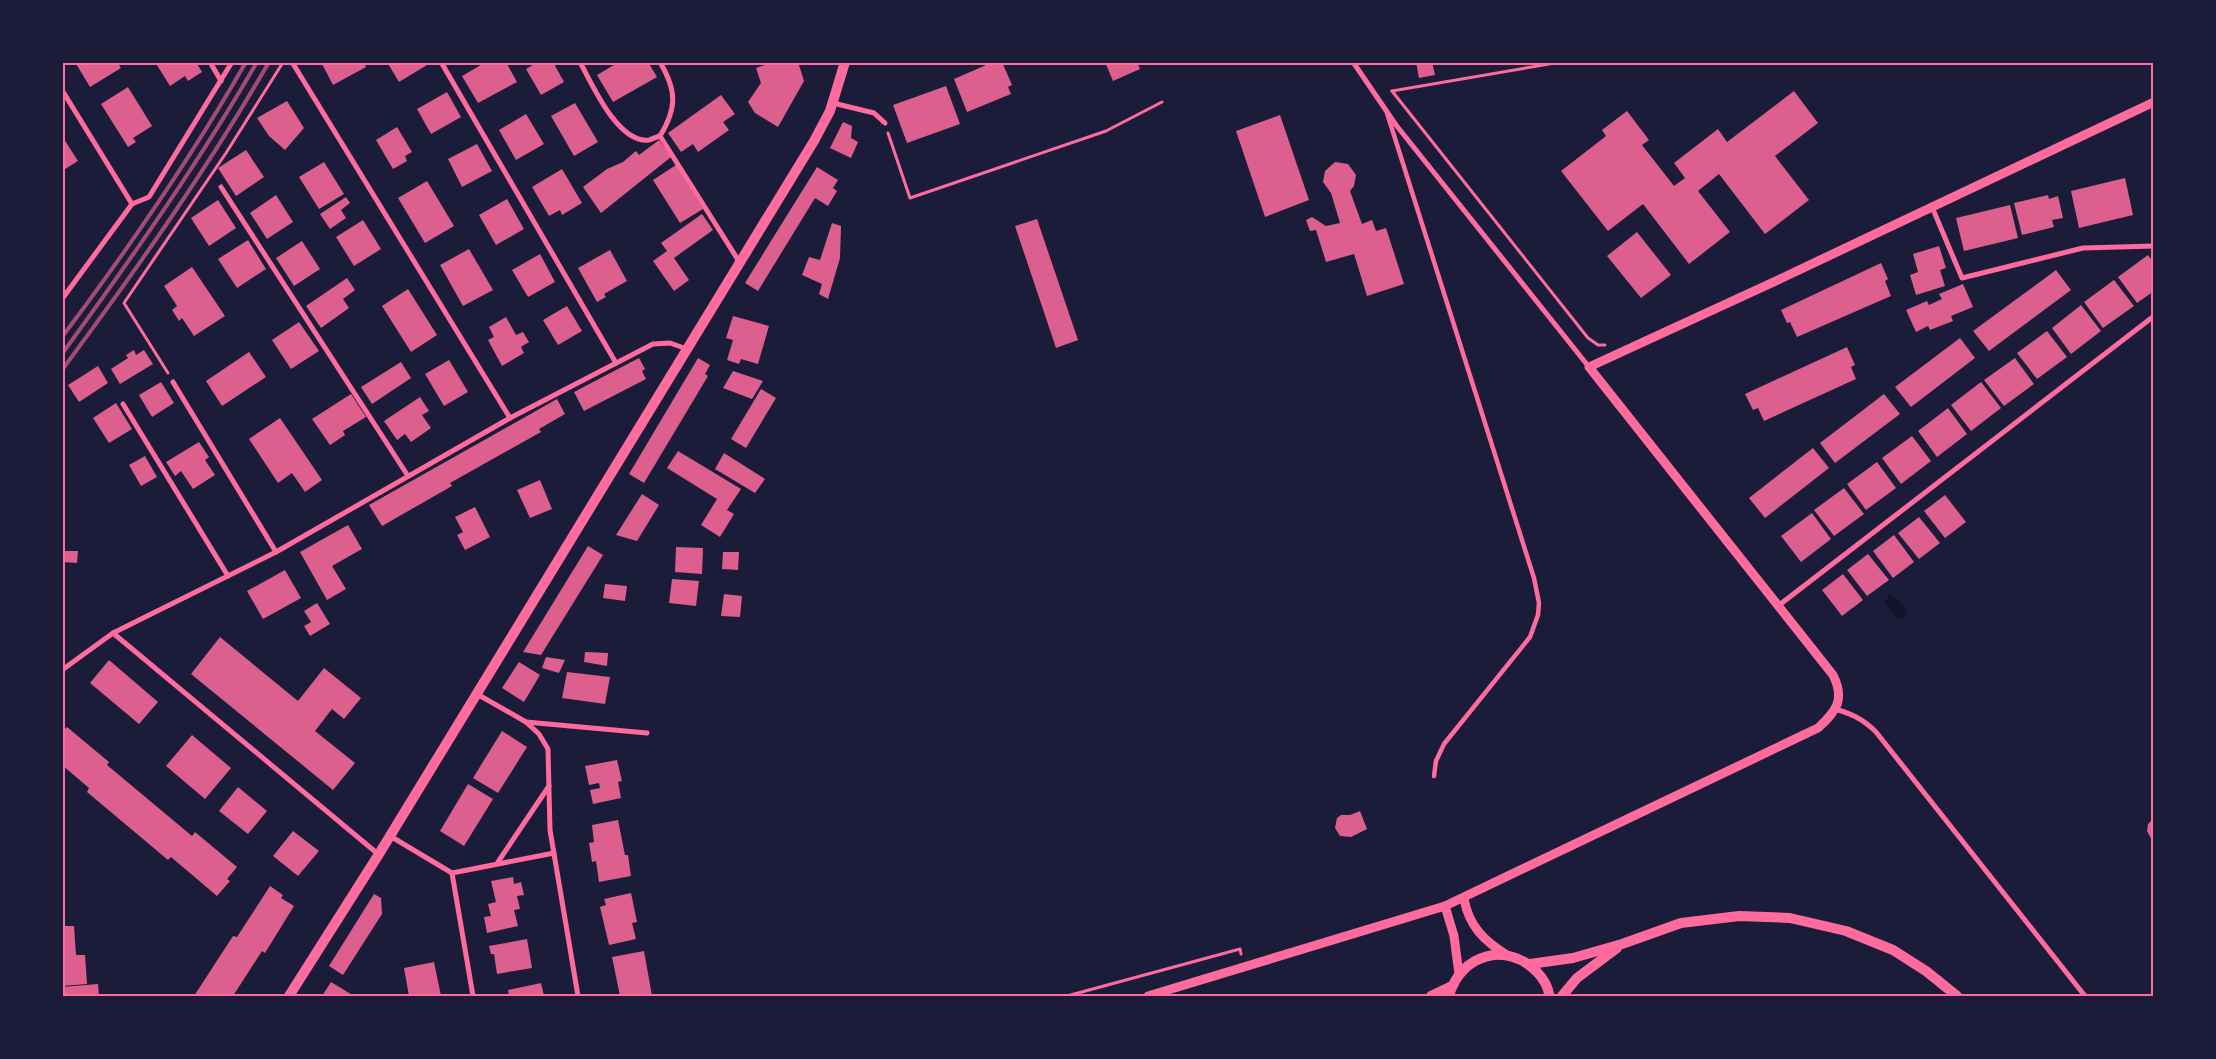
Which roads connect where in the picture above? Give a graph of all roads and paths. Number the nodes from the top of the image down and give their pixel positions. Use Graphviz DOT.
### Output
graph roads {
  1 [pos="210,62"];
  2 [pos="232,62"];
  3 [pos="285,62"];
  4 [pos="292,62"];
  5 [pos="441,62"];
  6 [pos="580,62"];
  7 [pos="660,62"];
  8 [pos="845,62"];
  9 [pos="1353,62"];
  10 [pos="1561,62"];
  11 [pos="221,81"];
  12 [pos="62,90"];
  13 [pos="1392,91"];
  14 [pos="1376,96"];
  15 [pos="1162,102"];
  16 [pos="2154,102"];
  17 [pos="833,103"];
  18 [pos="1386,110"];
  19 [pos="885,123"];
  20 [pos="660,136"];
  21 [pos="221,186"];
  22 [pos="132,204"];
  23 [pos="1932,207"];
  24 [pos="2154,246"];
  25 [pos="740,264"];
  26 [pos="62,299"];
  27 [pos="2154,316"];
  28 [pos="1608,345"];
  29 [pos="688,349"];
  30 [pos="616,363"];
  31 [pos="1588,367"];
  32 [pos="173,382"];
  33 [pos="123,404"];
  34 [pos="510,418"];
  35 [pos="408,476"];
  36 [pos="276,552"];
  37 [pos="228,576"];
  38 [pos="1778,606"];
  39 [pos="113,633"];
  40 [pos="62,670"];
  41 [pos="477,694"];
  42 [pos="1835,709"];
  43 [pos="526,722"];
  44 [pos="647,733"];
  45 [pos="1434,776"];
  46 [pos="550,785"];
  47 [pos="390,836"];
  48 [pos="554,853"];
  49 [pos="379,854"];
  50 [pos="498,862"];
  51 [pos="452,873"];
  52 [pos="1464,898"];
  53 [pos="1445,906"];
  54 [pos="1622,944"];
  55 [pos="1507,955"];
  56 [pos="1530,964"];
  57 [pos="1459,974"];
  58 [pos="1452,986"];
  59 [pos="289,996"];
  60 [pos="473,996"];
  61 [pos="578,996"];
  62 [pos="1148,996"];
  63 [pos="1431,996"];
  64 [pos="1449,996"];
  65 [pos="1550,996"];
  66 [pos="1562,996"];
  67 [pos="1957,996"];
  68 [pos="2085,996"];
  1 -- 11 [label="street"];
  2 -- 11 [label="street"];
  3 -- 32 [label="path"];
  4 -- 34 [label="street"];
  5 -- 30 [label="street"];
  6 -- 20 [label="street"];
  7 -- 20 [label="street"];
  8 -- 17 [label="main road"];
  9 -- 14 [label="street"];
  10 -- 13 [label="path"];
  11 -- 22 [label="street"];
  12 -- 22 [label="street"];
  13 -- 14 [label="path"];
  13 -- 28 [label="path"];
  14 -- 18 [label="street"];
  15 -- 19 [label="path"];
  16 -- 23 [label="street"];
  17 -- 19 [label="street"];
  17 -- 25 [label="main road"];
  18 -- 31 [label="street"];
  18 -- 45 [label="street"];
  20 -- 25 [label="street"];
  21 -- 35 [label="street"];
  22 -- 26 [label="street"];
  23 -- 24 [label="street"];
  23 -- 31 [label="street"];
  25 -- 29 [label="main road"];
  27 -- 38 [label="street"];
  29 -- 30 [label="street"];
  29 -- 41 [label="main road"];
  30 -- 34 [label="street"];
  31 -- 38 [label="street"];
  32 -- 36 [label="street"];
  33 -- 37 [label="street"];
  34 -- 35 [label="street"];
  35 -- 36 [label="street"];
  36 -- 37 [label="street"];
  37 -- 39 [label="street"];
  38 -- 42 [label="street"];
  39 -- 40 [label="street"];
  39 -- 49 [label="street"];
  41 -- 43 [label="street"];
  41 -- 47 [label="main road"];
  42 -- 52 [label="street"];
  42 -- 68 [label="street"];
  43 -- 44 [label="street"];
  43 -- 46 [label="street"];
  46 -- 48 [label="street"];
  46 -- 50 [label="street"];
  47 -- 49 [label="main road"];
  47 -- 51 [label="street"];
  48 -- 50 [label="street"];
  48 -- 61 [label="street"];
  49 -- 59 [label="main road"];
  50 -- 51 [label="street"];
  51 -- 60 [label="street"];
  52 -- 53 [label="street"];
  52 -- 55 [label="street"];
  53 -- 57 [label="street"];
  53 -- 62 [label="street"];
  54 -- 56 [label="main road"];
  54 -- 66 [label="main road"];
  54 -- 67 [label="main road"];
  55 -- 56 [label="main road"];
  55 -- 57 [label="main road"];
  56 -- 65 [label="main road"];
  57 -- 58 [label="main road"];
  58 -- 63 [label="main road"];
  58 -- 64 [label="main road"];
}
